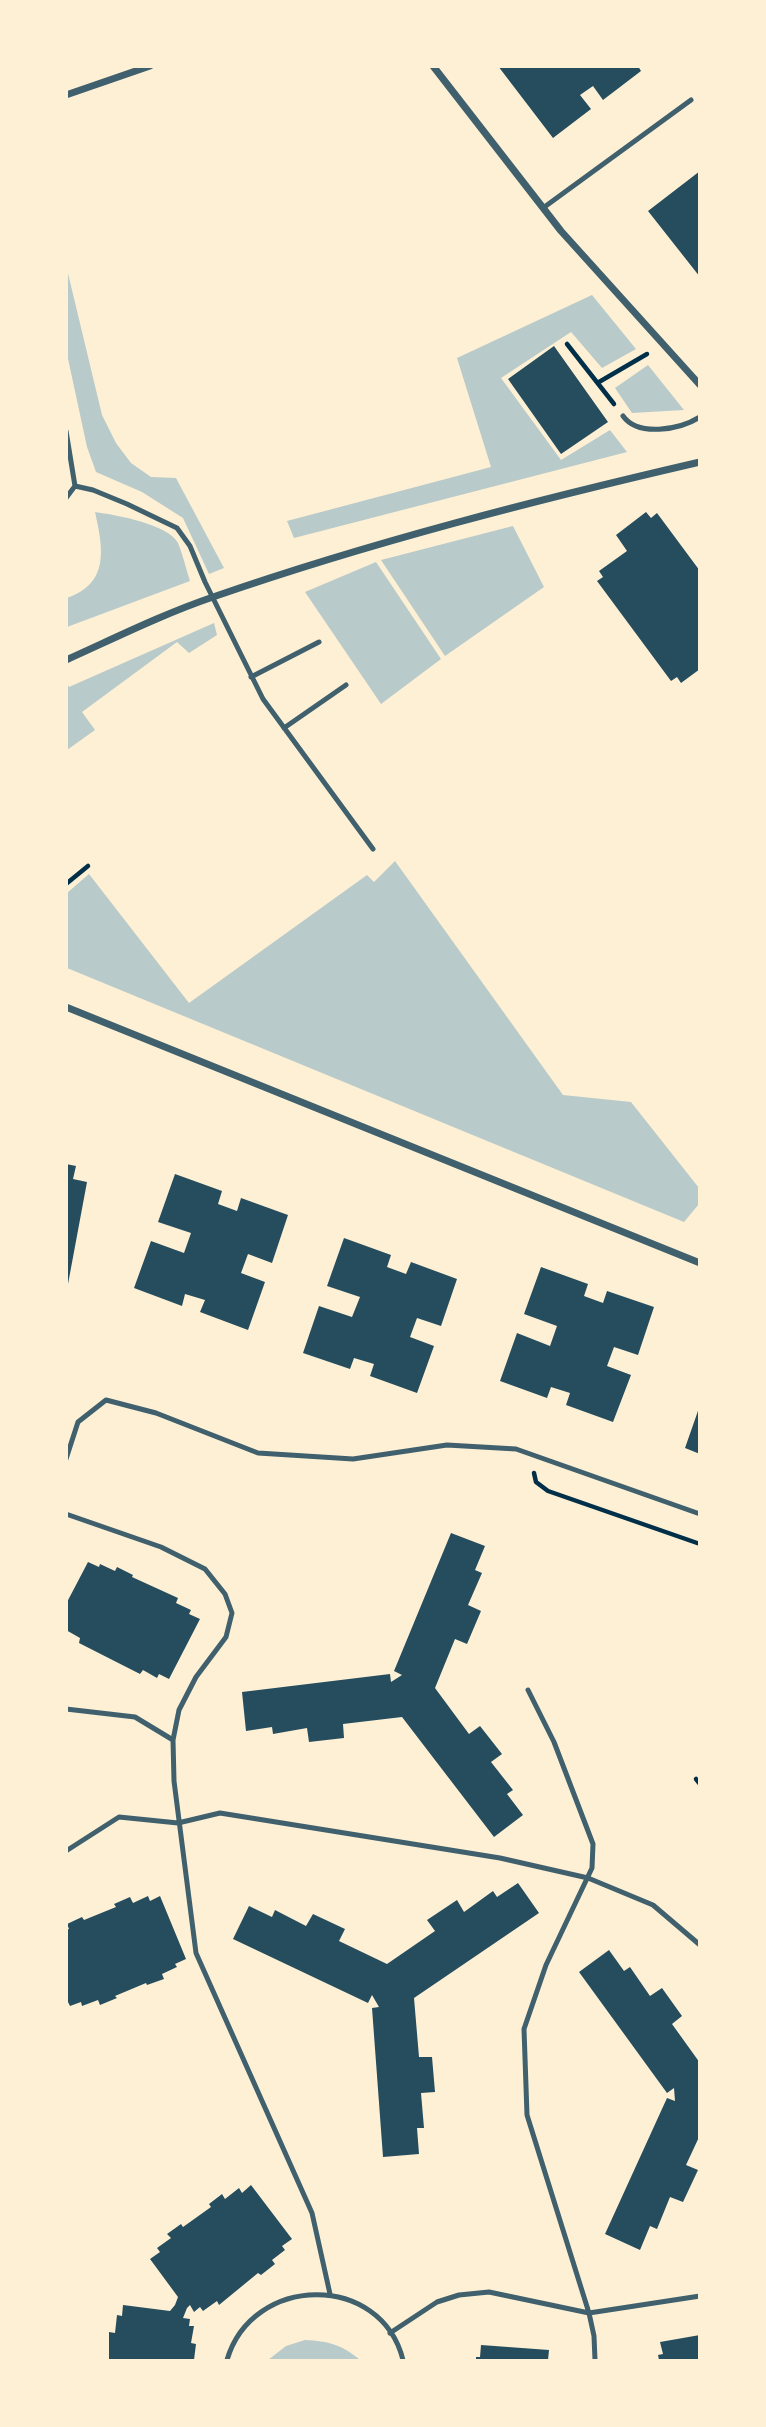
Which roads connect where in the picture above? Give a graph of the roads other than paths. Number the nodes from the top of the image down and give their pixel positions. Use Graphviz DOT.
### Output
graph roads {
  1 [pos="150,66"];
  2 [pos="433,66"];
  3 [pos="66,95"];
  4 [pos="691,100"];
  5 [pos="543,208"];
  6 [pos="699,385"];
  7 [pos="623,416"];
  8 [pos="699,417"];
  9 [pos="66,432"];
  10 [pos="698,465"];
  11 [pos="75,486"];
  12 [pos="66,498"];
  13 [pos="213,597"];
  14 [pos="318,642"];
  15 [pos="66,660"];
  16 [pos="251,677"];
  17 [pos="346,685"];
  18 [pos="284,728"];
  19 [pos="373,849"];
  20 [pos="66,1007"];
  21 [pos="699,1263"];
  22 [pos="66,1459"];
  23 [pos="66,1514"];
  24 [pos="699,1514"];
  25 [pos="528,1690"];
  26 [pos="66,1709"];
  27 [pos="173,1740"];
  28 [pos="178,1823"];
  29 [pos="66,1851"];
  30 [pos="588,1878"];
  31 [pos="699,1945"];
  32 [pos="330,2294"];
  33 [pos="699,2296"];
  34 [pos="589,2313"];
  35 [pos="390,2333"];
  36 [pos="227,2361"];
  37 [pos="403,2361"];
  38 [pos="595,2361"];
  1 -- 3 [label="street"];
  2 -- 5 [label="street"];
  4 -- 5 [label="lane"];
  5 -- 6 [label="street"];
  7 -- 8 [label="lane"];
  9 -- 11 [label="lane"];
  10 -- 13 [label="street"];
  11 -- 12 [label="lane"];
  11 -- 13 [label="lane"];
  13 -- 15 [label="street"];
  13 -- 16 [label="lane"];
  14 -- 16 [label="lane"];
  16 -- 18 [label="lane"];
  17 -- 18 [label="lane"];
  18 -- 19 [label="lane"];
  20 -- 21 [label="street"];
  22 -- 24 [label="lane"];
  23 -- 27 [label="lane"];
  25 -- 30 [label="lane"];
  26 -- 27 [label="lane"];
  27 -- 28 [label="lane"];
  28 -- 29 [label="lane"];
  28 -- 30 [label="lane"];
  28 -- 32 [label="lane"];
  30 -- 31 [label="lane"];
  30 -- 34 [label="lane"];
  32 -- 35 [label="lane"];
  32 -- 36 [label="lane"];
  33 -- 34 [label="lane"];
  34 -- 35 [label="lane"];
  34 -- 38 [label="lane"];
  35 -- 37 [label="lane"];
}
